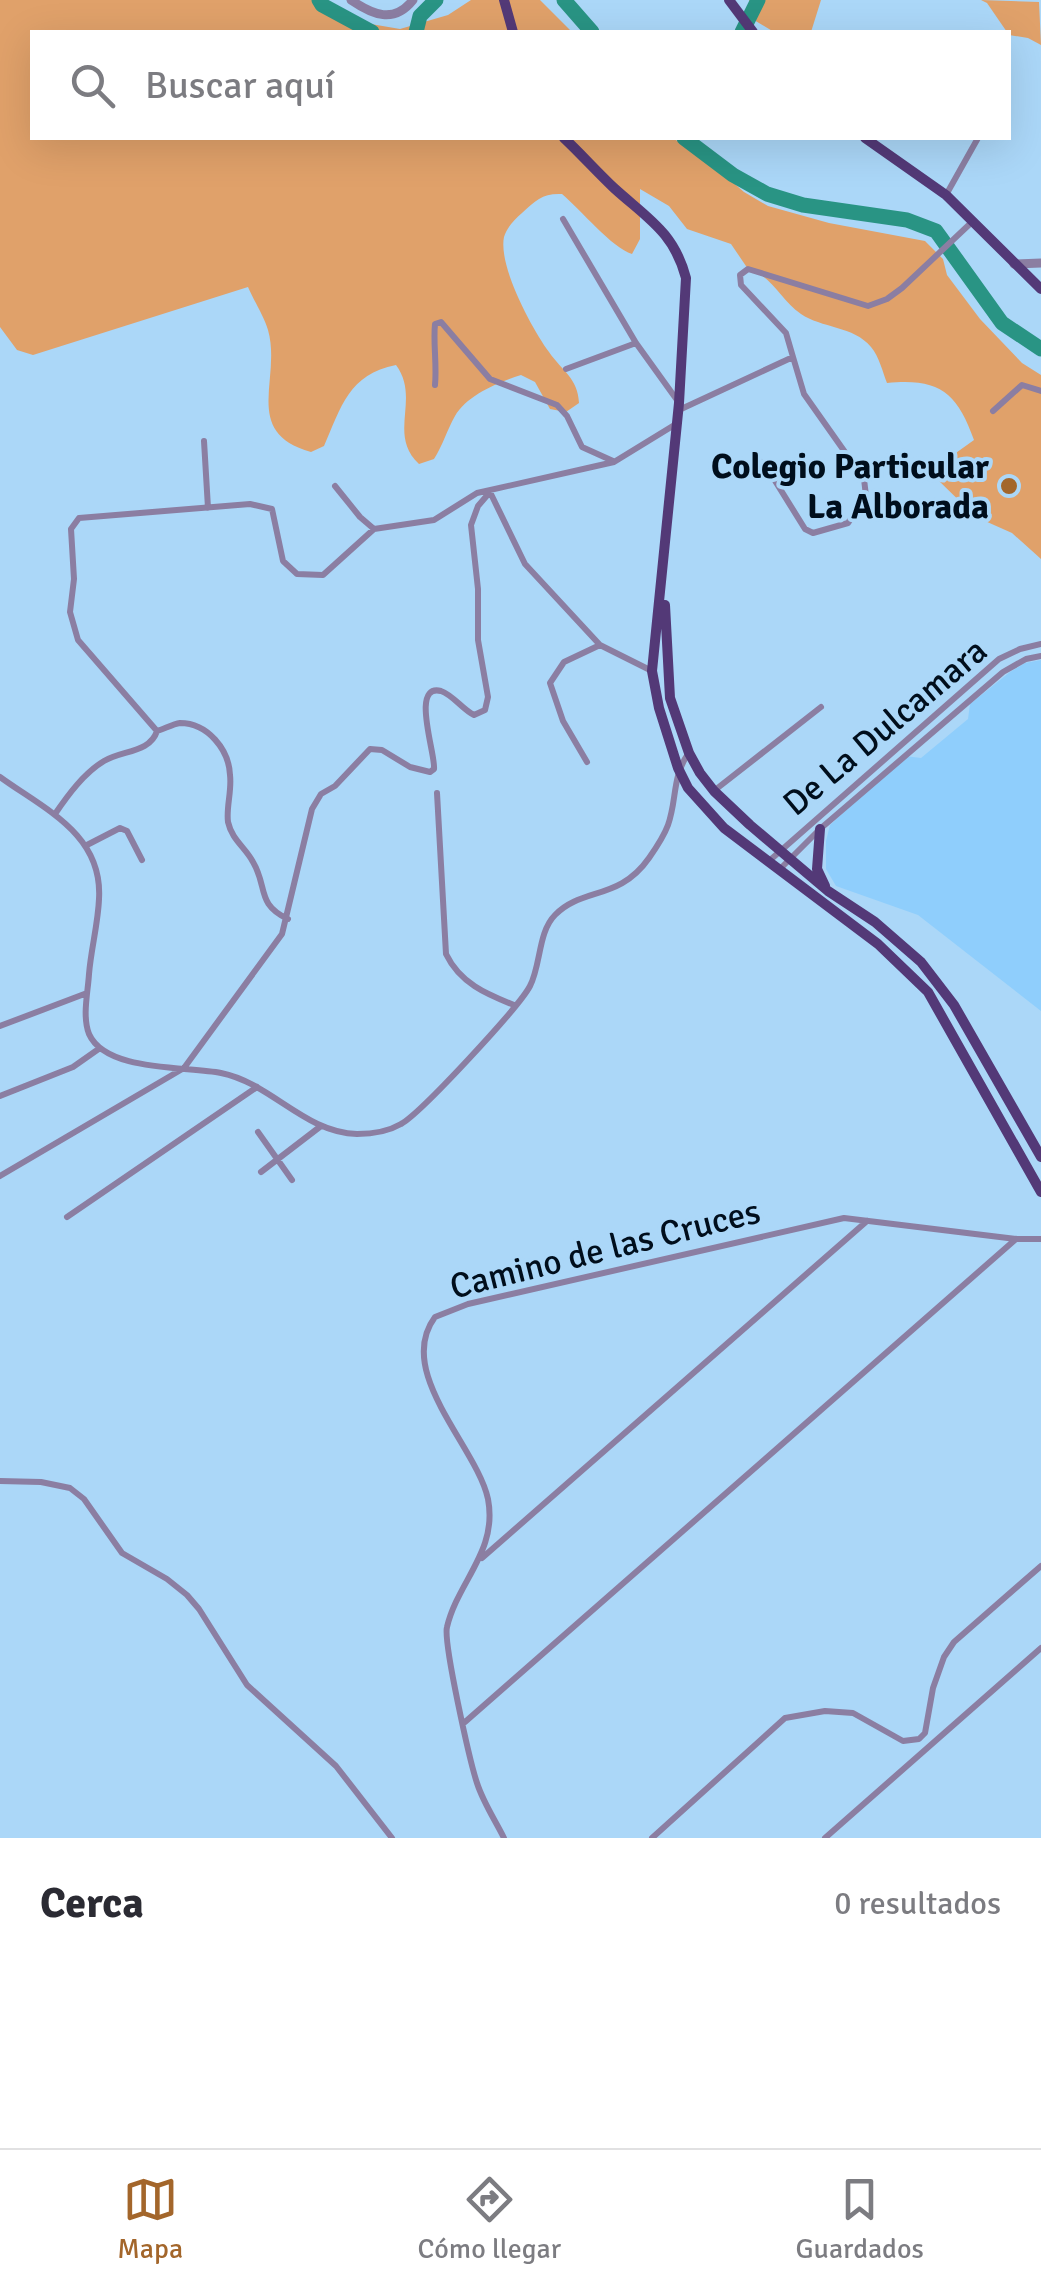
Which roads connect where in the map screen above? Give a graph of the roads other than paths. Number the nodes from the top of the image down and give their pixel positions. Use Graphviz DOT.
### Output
graph roads {
  1 [pos="351,0"];
  2 [pos="413,0"];
  3 [pos="504,0"];
  4 [pos="729,0"];
  5 [pos="512,30"];
  6 [pos="752,30"];
  7 [pos="566,140"];
  8 [pos="868,140"];
  9 [pos="977,140"];
  10 [pos="946,195"];
  11 [pos="563,218"];
  12 [pos="973,221"];
  13 [pos="1014,264"];
  14 [pos="1041,264"];
  15 [pos="1041,289"];
  16 [pos="636,343"];
  17 [pos="793,357"];
  18 [pos="566,369"];
  19 [pos="435,385"];
  20 [pos="1041,391"];
  21 [pos="993,410"];
  22 [pos="678,412"];
  23 [pos="204,441"];
  24 [pos="614,462"];
  25 [pos="746,468"];
  26 [pos="335,486"];
  27 [pos="490,492"];
  28 [pos="208,508"];
  29 [pos="374,529"];
  30 [pos="664,569"];
  31 [pos="1041,644"];
  32 [pos="600,645"];
  33 [pos="1041,656"];
  34 [pos="652,672"];
  35 [pos="821,707"];
  36 [pos="158,731"];
  37 [pos="688,752"];
  38 [pos="587,762"];
  39 [pos="678,768"];
  40 [pos="0,777"];
  41 [pos="714,791"];
  42 [pos="437,793"];
  43 [pos="55,814"];
  44 [pos="820,829"];
  45 [pos="85,846"];
  46 [pos="780,850"];
  47 [pos="142,860"];
  48 [pos="790,860"];
  49 [pos="769,861"];
  50 [pos="780,869"];
  51 [pos="828,891"];
  52 [pos="288,919"];
  53 [pos="88,993"];
  54 [pos="514,1005"];
  55 [pos="0,1026"];
  56 [pos="100,1048"];
  57 [pos="184,1068"];
  58 [pos="257,1087"];
  59 [pos="0,1096"];
  60 [pos="321,1126"];
  61 [pos="258,1132"];
  62 [pos="1040,1155"];
  63 [pos="278,1159"];
  64 [pos="261,1172"];
  65 [pos="0,1176"];
  66 [pos="292,1180"];
  67 [pos="1041,1192"];
  68 [pos="67,1216"];
  69 [pos="867,1220"];
  70 [pos="1016,1239"];
  71 [pos="1041,1239"];
  72 [pos="0,1481"];
  73 [pos="481,1558"];
  74 [pos="1041,1566"];
  75 [pos="1041,1648"];
  76 [pos="464,1722"];
  77 [pos="392,1838"];
  78 [pos="504,1838"];
  79 [pos="652,1838"];
  80 [pos="825,1838"];
  1 -- 2 [label="street"];
  3 -- 5 [label="main road"];
  4 -- 6 [label="main road"];
  7 -- 22 [label="main road"];
  8 -- 10 [label="main road"];
  9 -- 10 [label="street"];
  10 -- 12 [label="main road"];
  11 -- 16 [label="street"];
  12 -- 13 [label="main road"];
  12 -- 17 [label="street"];
  13 -- 14 [label="street"];
  13 -- 15 [label="main road"];
  16 -- 18 [label="street"];
  16 -- 22 [label="street"];
  17 -- 22 [label="street"];
  17 -- 25 [label="street"];
  19 -- 24 [label="street"];
  20 -- 21 [label="street"];
  22 -- 24 [label="street"];
  22 -- 30 [label="main road"];
  23 -- 28 [label="street"];
  24 -- 27 [label="street"];
  26 -- 29 [label="street"];
  27 -- 29 [label="street"];
  27 -- 32 [label="street"];
  27 -- 52 [label="street"];
  28 -- 29 [label="street"];
  28 -- 36 [label="street"];
  30 -- 34 [label="main road"];
  30 -- 37 [label="main road"];
  31 -- 46 [label="street, De La Dulcamara"];
  32 -- 34 [label="street"];
  32 -- 38 [label="street"];
  33 -- 44 [label="street, De La Dulcamara"];
  34 -- 39 [label="main road"];
  35 -- 41 [label="street"];
  36 -- 43 [label="street"];
  36 -- 52 [label="street"];
  37 -- 39 [label="street"];
  37 -- 41 [label="main road"];
  39 -- 49 [label="main road"];
  39 -- 54 [label="street"];
  40 -- 43 [label="street"];
  41 -- 46 [label="main road"];
  42 -- 54 [label="street"];
  43 -- 45 [label="street"];
  44 -- 48 [label="street, De La Dulcamara"];
  44 -- 51 [label="main road"];
  45 -- 47 [label="street"];
  45 -- 53 [label="street"];
  46 -- 48 [label="main road"];
  46 -- 49 [label="street, De La Dulcamara"];
  48 -- 50 [label="street, De La Dulcamara"];
  48 -- 51 [label="main road"];
  49 -- 50 [label="main road"];
  50 -- 67 [label="main road"];
  51 -- 62 [label="main road"];
  52 -- 57 [label="street"];
  53 -- 55 [label="street"];
  53 -- 56 [label="street"];
  54 -- 60 [label="street"];
  56 -- 57 [label="street"];
  56 -- 59 [label="street"];
  57 -- 58 [label="street"];
  57 -- 65 [label="street"];
  58 -- 60 [label="street"];
  58 -- 68 [label="street"];
  60 -- 63 [label="street"];
  61 -- 63 [label="street"];
  63 -- 64 [label="street"];
  63 -- 66 [label="street"];
  69 -- 70 [label="street, Camino de las Cruces"];
  69 -- 73 [label="street"];
  69 -- 73 [label="street, Camino de las Cruces"];
  70 -- 71 [label="street, Camino de las Cruces"];
  70 -- 76 [label="street"];
  72 -- 77 [label="street"];
  73 -- 76 [label="street, Camino de las Cruces"];
  74 -- 79 [label="street"];
  75 -- 80 [label="street"];
  76 -- 78 [label="street, Camino de las Cruces"];
}
